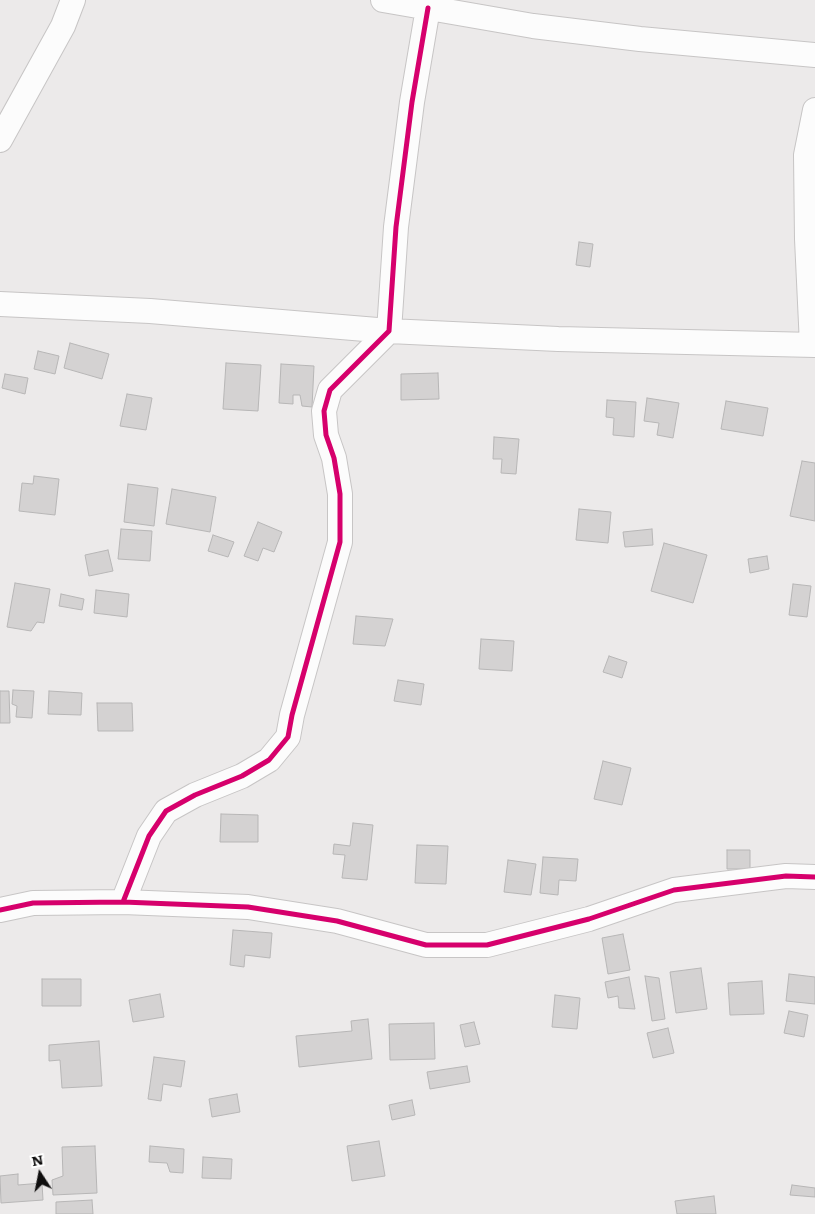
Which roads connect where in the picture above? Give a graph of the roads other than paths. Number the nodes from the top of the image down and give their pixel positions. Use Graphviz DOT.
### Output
graph roads {
  1 [pos="73,0"];
  2 [pos="383,0"];
  3 [pos="428,8"];
  4 [pos="815,56"];
  5 [pos="815,110"];
  6 [pos="0,140"];
  7 [pos="0,304"];
  8 [pos="389,331"];
  9 [pos="814,345"];
  10 [pos="815,877"];
  11 [pos="123,902"];
  12 [pos="0,910"];
  1 -- 6 [label="street"];
  2 -- 3 [label="street"];
  3 -- 4 [label="street"];
  3 -- 8 [label="street"];
  5 -- 9 [label="street"];
  7 -- 8 [label="street"];
  8 -- 9 [label="street"];
  8 -- 11 [label="street"];
  10 -- 11 [label="street"];
  11 -- 12 [label="street"];
}
